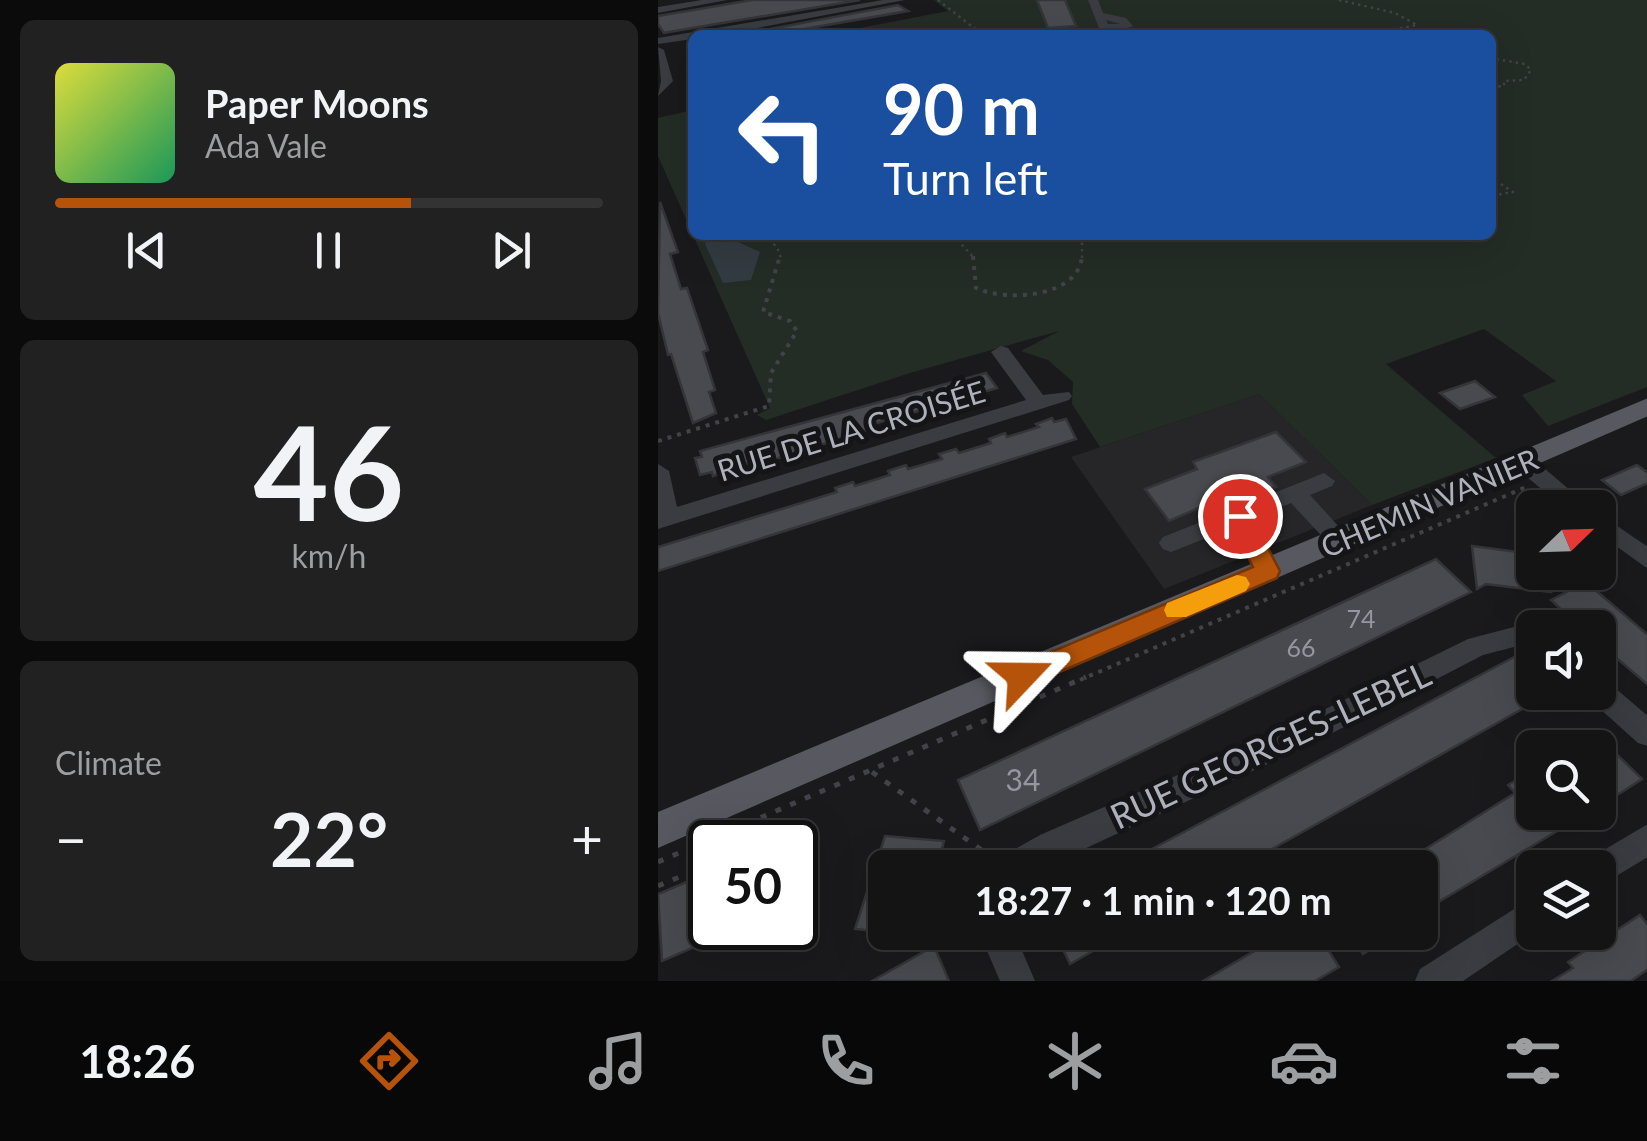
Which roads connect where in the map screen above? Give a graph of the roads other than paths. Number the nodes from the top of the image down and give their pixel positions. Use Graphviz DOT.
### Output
graph roads {
  1 [pos="722,0"];
  2 [pos="900,0"];
  3 [pos="1093,0"];
  4 [pos="1114,0"];
  5 [pos="658,10"];
  6 [pos="1120,12"];
  7 [pos="1102,16"];
  8 [pos="730,30"];
  9 [pos="688,37"];
  10 [pos="658,42"];
  11 [pos="658,50"];
  12 [pos="658,92"];
  13 [pos="1001,352"];
  14 [pos="1062,396"];
  15 [pos="1038,403"];
  16 [pos="1648,406"];
  17 [pos="1534,470"];
  18 [pos="658,471"];
  19 [pos="1324,482"];
  20 [pos="1558,490"];
  21 [pos="1295,494"];
  22 [pos="1240,516"];
  23 [pos="663,520"];
  24 [pos="1616,535"];
  25 [pos="1340,540"];
  26 [pos="1171,543"];
  27 [pos="1648,560"];
  28 [pos="1268,571"];
  29 [pos="1516,638"];
  30 [pos="1616,706"];
  31 [pos="1648,734"];
  32 [pos="658,830"];
  33 [pos="1648,839"];
  34 [pos="1039,850"];
  35 [pos="1616,860"];
  36 [pos="1516,925"];
  37 [pos="1004,950"];
  38 [pos="1018,981"];
  39 [pos="1432,981"];
  1 -- 5 [label="street"];
  2 -- 8 [label="street"];
  3 -- 7 [label="street"];
  4 -- 6 [label="street"];
  9 -- 10 [label="street"];
  11 -- 12 [label="street"];
  13 -- 15 [label="street"];
  14 -- 15 [label="street, RUE DE LA CROISÉE"];
  15 -- 23 [label="street, RUE DE LA CROISÉE"];
  16 -- 17 [label="main road, CHEMIN VANIER"];
  17 -- 20 [label="street"];
  17 -- 25 [label="main road, CHEMIN VANIER"];
  18 -- 23 [label="street"];
  19 -- 21 [label="street"];
  21 -- 22 [label="street"];
  21 -- 25 [label="street"];
  22 -- 26 [label="street"];
  22 -- 28 [label="street"];
  24 -- 27 [label="street"];
  25 -- 28 [label="main road, CHEMIN VANIER"];
  28 -- 32 [label="main road, CHEMIN VANIER"];
  29 -- 34 [label="street, RUE GEORGES-LEBEL"];
  30 -- 31 [label="street"];
  33 -- 35 [label="street"];
  36 -- 39 [label="street"];
  37 -- 38 [label="street"];
}
